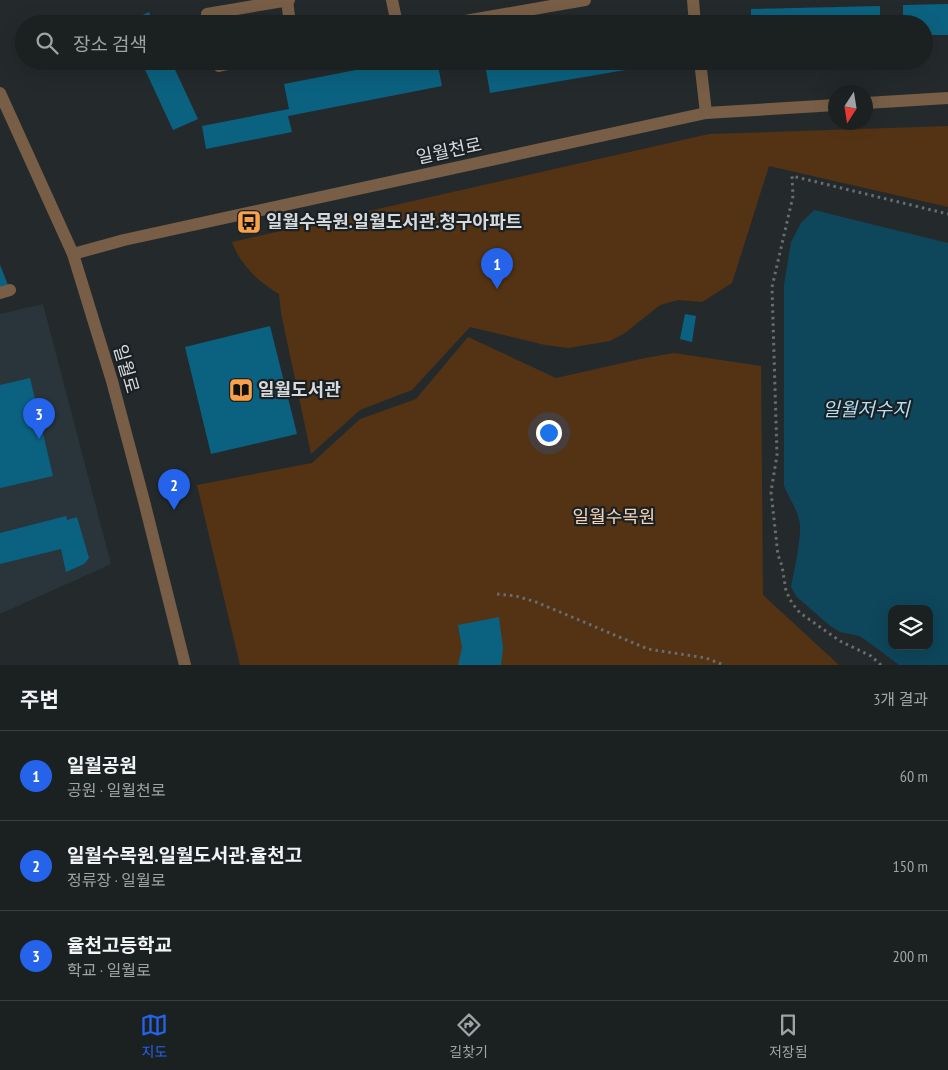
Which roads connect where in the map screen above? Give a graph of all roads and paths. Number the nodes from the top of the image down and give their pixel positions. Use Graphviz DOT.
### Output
graph roads {
  1 [pos="287,0"];
  2 [pos="392,0"];
  3 [pos="532,0"];
  4 [pos="585,0"];
  5 [pos="693,0"];
  6 [pos="545,6"];
  7 [pos="207,15"];
  8 [pos="289,15"];
  9 [pos="395,15"];
  10 [pos="496,15"];
  11 [pos="694,15"];
  12 [pos="701,70"];
  13 [pos="0,93"];
  14 [pos="948,98"];
  15 [pos="873,103"];
  16 [pos="828,105"];
  17 [pos="706,113"];
  18 [pos="948,214"];
  19 [pos="73,254"];
  20 [pos="497,594"];
  21 [pos="185,665"];
  22 [pos="724,665"];
  23 [pos="880,665"];
  1 -- 7 [label="street"];
  1 -- 8 [label="street"];
  2 -- 9 [label="street"];
  3 -- 6 [label="street"];
  4 -- 6 [label="street"];
  5 -- 11 [label="street"];
  6 -- 10 [label="street"];
  12 -- 17 [label="street"];
  13 -- 19 [label="street, 일월로"];
  14 -- 15 [label="street"];
  16 -- 17 [label="street, 일월천로"];
  17 -- 19 [label="street, 일월천로"];
  18 -- 23 [label="path"];
  19 -- 21 [label="street, 일월로"];
  20 -- 22 [label="path"];
}
